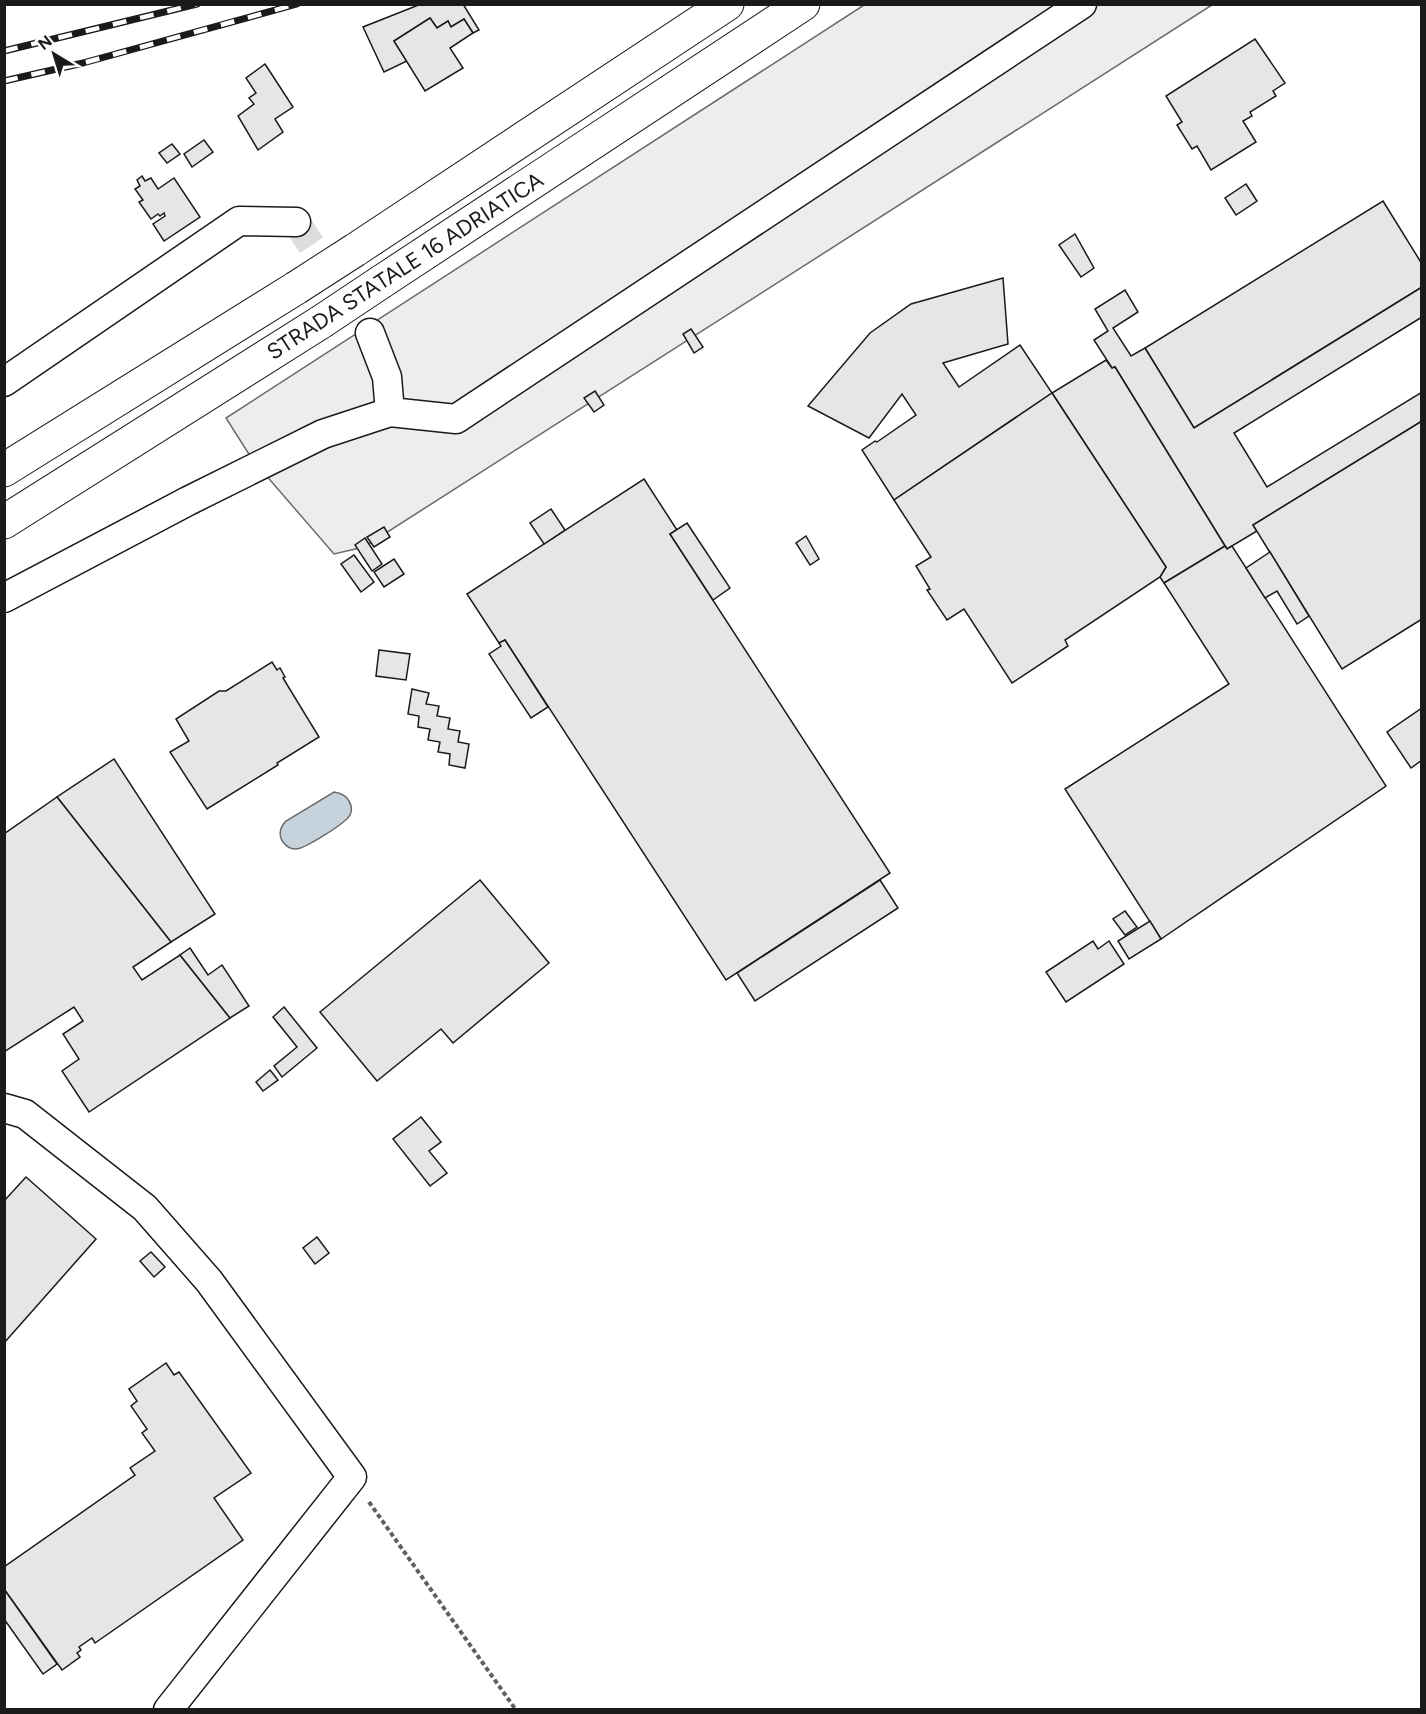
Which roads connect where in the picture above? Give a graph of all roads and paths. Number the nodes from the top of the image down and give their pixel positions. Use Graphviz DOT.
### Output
graph roads {
  1 [pos="727,4"];
  2 [pos="803,4"];
  3 [pos="1082,4"];
  4 [pos="296,222"];
  5 [pos="370,333"];
  6 [pos="4,382"];
  7 [pos="390,412"];
  8 [pos="4,470"];
  9 [pos="4,522"];
  10 [pos="4,598"];
  11 [pos="4,1108"];
  12 [pos="352,1477"];
  13 [pos="168,1710"];
  14 [pos="516,1710"];
  1 -- 8 [label="highway, STRADA STATALE 16 ADRIATICA, bridge"];
  2 -- 9 [label="highway, STRADA STATALE 16 ADRIATICA, bridge"];
  3 -- 7 [label="street"];
  4 -- 6 [label="street"];
  5 -- 7 [label="street"];
  7 -- 10 [label="street"];
  11 -- 12 [label="street"];
  12 -- 13 [label="street"];
  12 -- 14 [label="path"];
}
